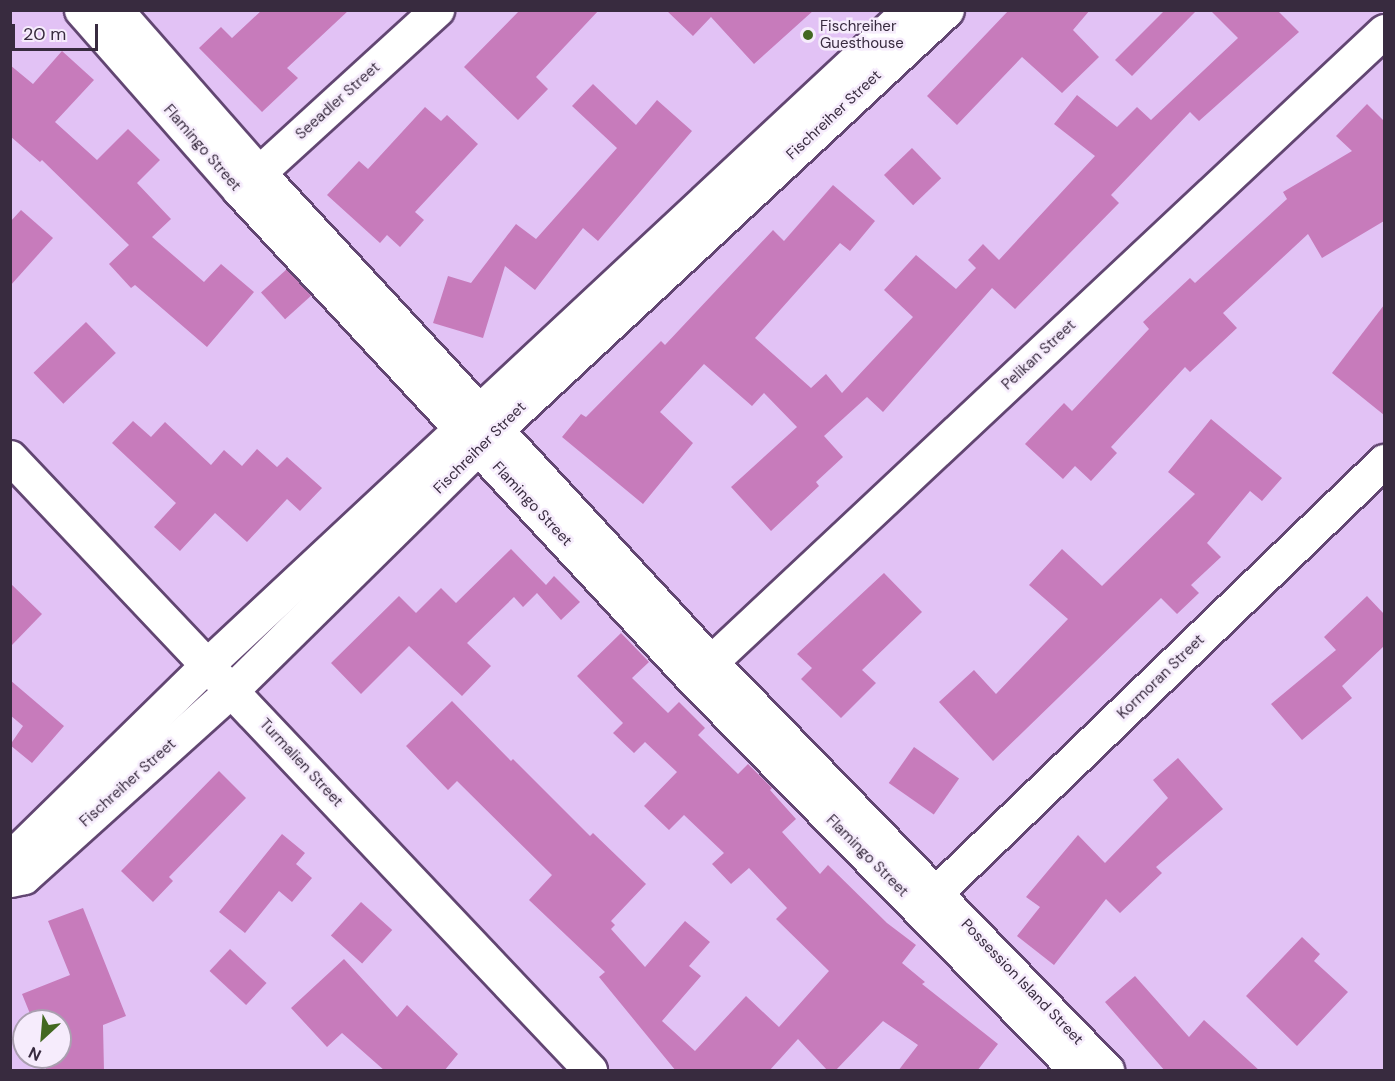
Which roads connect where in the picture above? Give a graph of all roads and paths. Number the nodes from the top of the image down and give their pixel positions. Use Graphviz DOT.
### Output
graph roads {
  1 [pos="81,10"];
  2 [pos="116,10"];
  3 [pos="437,10"];
  4 [pos="909,10"];
  5 [pos="947,10"];
  6 [pos="1368,10"];
  7 [pos="1384,29"];
  8 [pos="249,182"];
  9 [pos="479,429"];
  10 [pos="10,457"];
  11 [pos="1384,461"];
  12 [pos="207,665"];
  13 [pos="702,671"];
  14 [pos="232,690"];
  15 [pos="10,858"];
  16 [pos="10,880"];
  17 [pos="928,901"];
  18 [pos="590,1071"];
  19 [pos="1076,1071"];
  20 [pos="1107,1071"];
  1 -- 8 [label="street, Flamingo Street"];
  2 -- 8 [label="street, Flamingo Street"];
  3 -- 8 [label="street, Seeadler Street"];
  4 -- 9 [label="street, Fischreiher Street"];
  5 -- 9 [label="street, Fischreiher Street"];
  6 -- 7 [label="street"];
  7 -- 13 [label="street, Pelikan Street"];
  8 -- 9 [label="street, Flamingo Street"];
  9 -- 12 [label="street, Fischreiher Street"];
  9 -- 13 [label="street, Flamingo Street"];
  9 -- 14 [label="street, Fischreiher Street"];
  10 -- 12 [label="street, Turmalien Street"];
  11 -- 17 [label="street, Kormoran Street"];
  12 -- 14 [label="street, Turmalien Street"];
  12 -- 15 [label="street, Fischreiher Street"];
  13 -- 17 [label="street, Flamingo Street"];
  14 -- 16 [label="street, Fischreiher Street"];
  14 -- 18 [label="street, Turmalien Street"];
  17 -- 19 [label="street, Possession Island Street"];
  17 -- 20 [label="street, Possession Island Street"];
}
